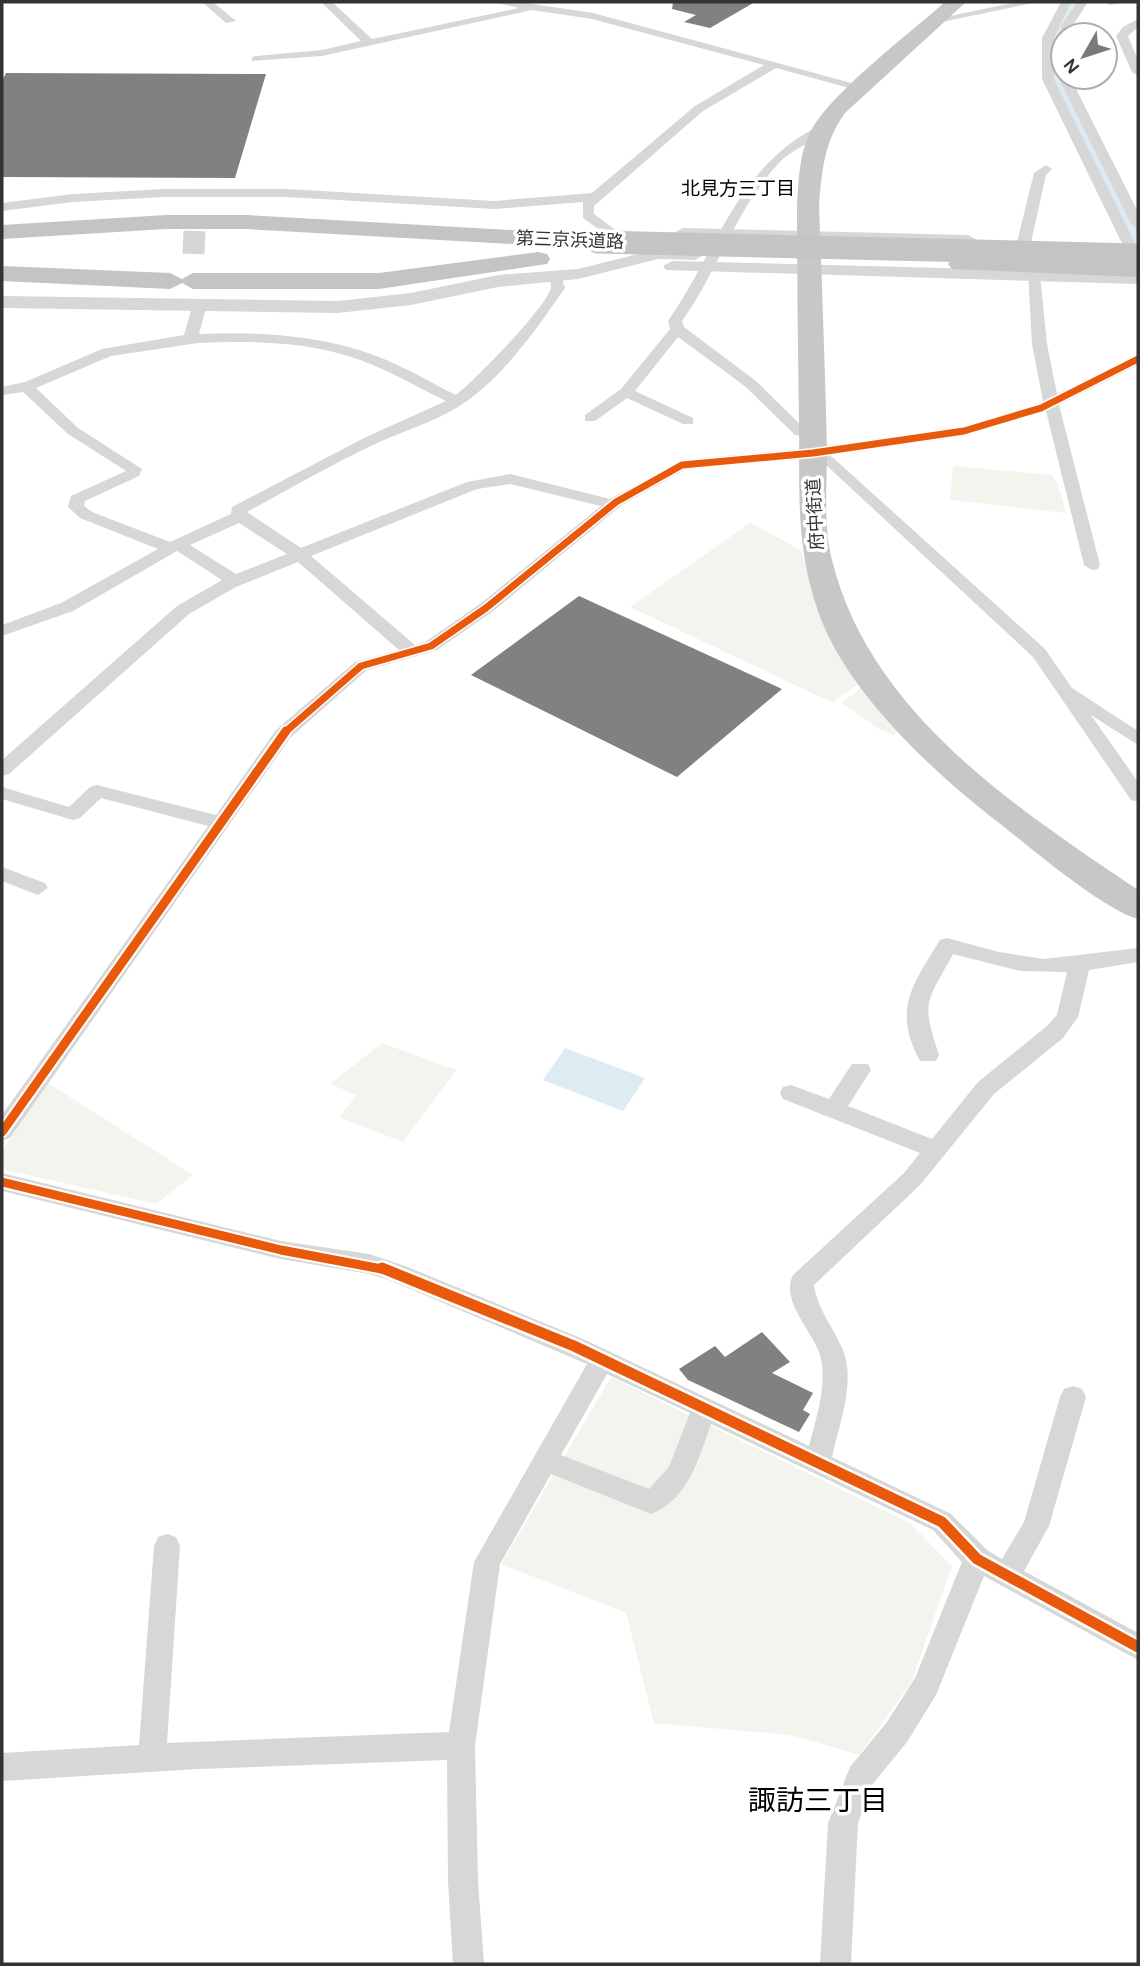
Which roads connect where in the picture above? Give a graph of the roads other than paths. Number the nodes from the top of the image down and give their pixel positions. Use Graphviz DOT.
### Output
graph roads {
  1 [pos="207,2"];
  2 [pos="326,2"];
  3 [pos="498,2"];
  4 [pos="552,2"];
  5 [pos="1033,2"];
  6 [pos="1066,2"];
  7 [pos="1083,2"];
  8 [pos="1110,2"];
  9 [pos="1125,2"];
  10 [pos="538,6"];
  11 [pos="947,11"];
  12 [pos="230,21"];
  13 [pos="1055,21"];
  14 [pos="1070,21"];
  15 [pos="1138,22"];
  16 [pos="1049,32"];
  17 [pos="369,43"];
  18 [pos="256,59"];
  19 [pos="776,64"];
  20 [pos="1049,65"];
  21 [pos="1138,72"];
  22 [pos="860,87"];
  23 [pos="1064,91"];
  24 [pos="1068,91"];
  25 [pos="823,130"];
  26 [pos="1046,170"];
  27 [pos="595,197"];
  28 [pos="2,206"];
  29 [pos="1138,224"];
  30 [pos="2,232"];
  31 [pos="1024,242"];
  32 [pos="2,246"];
  33 [pos="632,249"];
  34 [pos="719,251"];
  35 [pos="608,252"];
  36 [pos="809,253"];
  37 [pos="1137,255"];
  38 [pos="560,266"];
  39 [pos="1138,269"];
  40 [pos="2,274"];
  41 [pos="1033,275"];
  42 [pos="1138,279"];
  43 [pos="188,289"];
  44 [pos="2,302"];
  45 [pos="677,329"];
  46 [pos="190,340"];
  47 [pos="1138,359"];
  48 [pos="25,386"];
  49 [pos="2,391"];
  50 [pos="626,392"];
  51 [pos="457,401"];
  52 [pos="1053,402"];
  53 [pos="590,418"];
  54 [pos="688,421"];
  55 [pos="813,444"];
  56 [pos="613,505"];
  57 [pos="240,516"];
  58 [pos="175,547"];
  59 [pos="300,555"];
  60 [pos="1092,565"];
  61 [pos="235,581"];
  62 [pos="2,631"];
  63 [pos="411,651"];
  64 [pos="1065,690"];
  65 [pos="1138,739"];
  66 [pos="2,770"];
  67 [pos="2,793"];
  68 [pos="1138,796"];
  69 [pos="222,823"];
  70 [pos="2,874"];
  71 [pos="38,888"];
  72 [pos="1138,907"];
  73 [pos="1138,955"];
  74 [pos="1080,963"];
  75 [pos="928,1055"];
  76 [pos="860,1070"];
  77 [pos="791,1093"];
  78 [pos="833,1110"];
  79 [pos="2,1132"];
  80 [pos="935,1149"];
  81 [pos="2,1182"];
  82 [pos="602,1360"];
  83 [pos="1073,1397"];
  84 [pos="704,1409"];
  85 [pos="544,1460"];
  86 [pos="817,1464"];
  87 [pos="167,1546"];
  88 [pos="977,1559"];
  89 [pos="1006,1577"];
  90 [pos="1138,1647"];
  91 [pos="461,1746"];
  92 [pos="152,1758"];
  93 [pos="2,1768"];
  94 [pos="469,1964"];
  95 [pos="836,1964"];
  1 -- 12 [label="street"];
  2 -- 17 [label="street"];
  3 -- 10 [label="street"];
  4 -- 10 [label="street"];
  5 -- 11 [label="street"];
  6 -- 13 [label="street"];
  7 -- 14 [label="street"];
  8 -- 9 [label="street"];
  10 -- 17 [label="street"];
  10 -- 19 [label="street"];
  11 -- 22 [label="highway, 府中街道"];
  15 -- 21 [label="street"];
  16 -- 20 [label="street"];
  17 -- 18 [label="street"];
  19 -- 22 [label="street"];
  19 -- 27 [label="street"];
  22 -- 25 [label="highway, 府中街道"];
  23 -- 37 [label="street"];
  24 -- 29 [label="street"];
  25 -- 34 [label="street"];
  25 -- 36 [label="highway, 府中街道"];
  26 -- 31 [label="street"];
  27 -- 28 [label="street"];
  27 -- 35 [label="street"];
  30 -- 35 [label="highway, 第三京浜道路"];
  31 -- 36 [label="street"];
  31 -- 37 [label="street"];
  32 -- 38 [label="highway, 第三京浜道路"];
  33 -- 34 [label="street"];
  33 -- 35 [label="street"];
  33 -- 35 [label="street"];
  34 -- 35 [label="street"];
  34 -- 35 [label="street"];
  34 -- 36 [label="street"];
  34 -- 36 [label="street"];
  34 -- 45 [label="street"];
  35 -- 37 [label="highway, 第三京浜道路, bridge"];
  35 -- 38 [label="highway, 第三京浜道路"];
  35 -- 39 [label="highway, 第三京浜道路"];
  36 -- 37 [label="street"];
  36 -- 39 [label="street"];
  36 -- 41 [label="street"];
  36 -- 55 [label="highway, 府中街道"];
  38 -- 43 [label="highway"];
  38 -- 51 [label="street"];
  40 -- 43 [label="highway"];
  41 -- 42 [label="street"];
  41 -- 52 [label="street"];
  43 -- 44 [label="street"];
  43 -- 46 [label="street"];
  45 -- 50 [label="street"];
  45 -- 55 [label="street"];
  46 -- 48 [label="street"];
  46 -- 51 [label="street"];
  47 -- 52 [label="street"];
  48 -- 49 [label="street"];
  48 -- 58 [label="street"];
  50 -- 53 [label="street"];
  50 -- 54 [label="street"];
  51 -- 57 [label="street"];
  52 -- 55 [label="street"];
  52 -- 60 [label="street"];
  55 -- 56 [label="street"];
  55 -- 64 [label="street"];
  55 -- 72 [label="highway, 府中街道"];
  56 -- 59 [label="street"];
  56 -- 63 [label="street"];
  57 -- 58 [label="street"];
  57 -- 59 [label="street"];
  58 -- 61 [label="street"];
  58 -- 62 [label="street"];
  59 -- 61 [label="street"];
  59 -- 63 [label="street"];
  61 -- 66 [label="street"];
  63 -- 69 [label="street"];
  64 -- 65 [label="street"];
  64 -- 68 [label="street"];
  67 -- 69 [label="street"];
  69 -- 79 [label="street"];
  70 -- 71 [label="street"];
  73 -- 74 [label="street"];
  74 -- 75 [label="street"];
  74 -- 80 [label="street"];
  76 -- 78 [label="street"];
  77 -- 78 [label="street"];
  78 -- 80 [label="street"];
  80 -- 86 [label="street"];
  81 -- 82 [label="street"];
  82 -- 84 [label="street"];
  82 -- 85 [label="street"];
  83 -- 89 [label="street"];
  84 -- 85 [label="street"];
  84 -- 86 [label="street"];
  85 -- 91 [label="street"];
  86 -- 88 [label="street"];
  87 -- 92 [label="street"];
  88 -- 89 [label="street"];
  88 -- 95 [label="street"];
  89 -- 90 [label="street"];
  91 -- 92 [label="street"];
  91 -- 94 [label="street"];
  92 -- 93 [label="street"];
}
